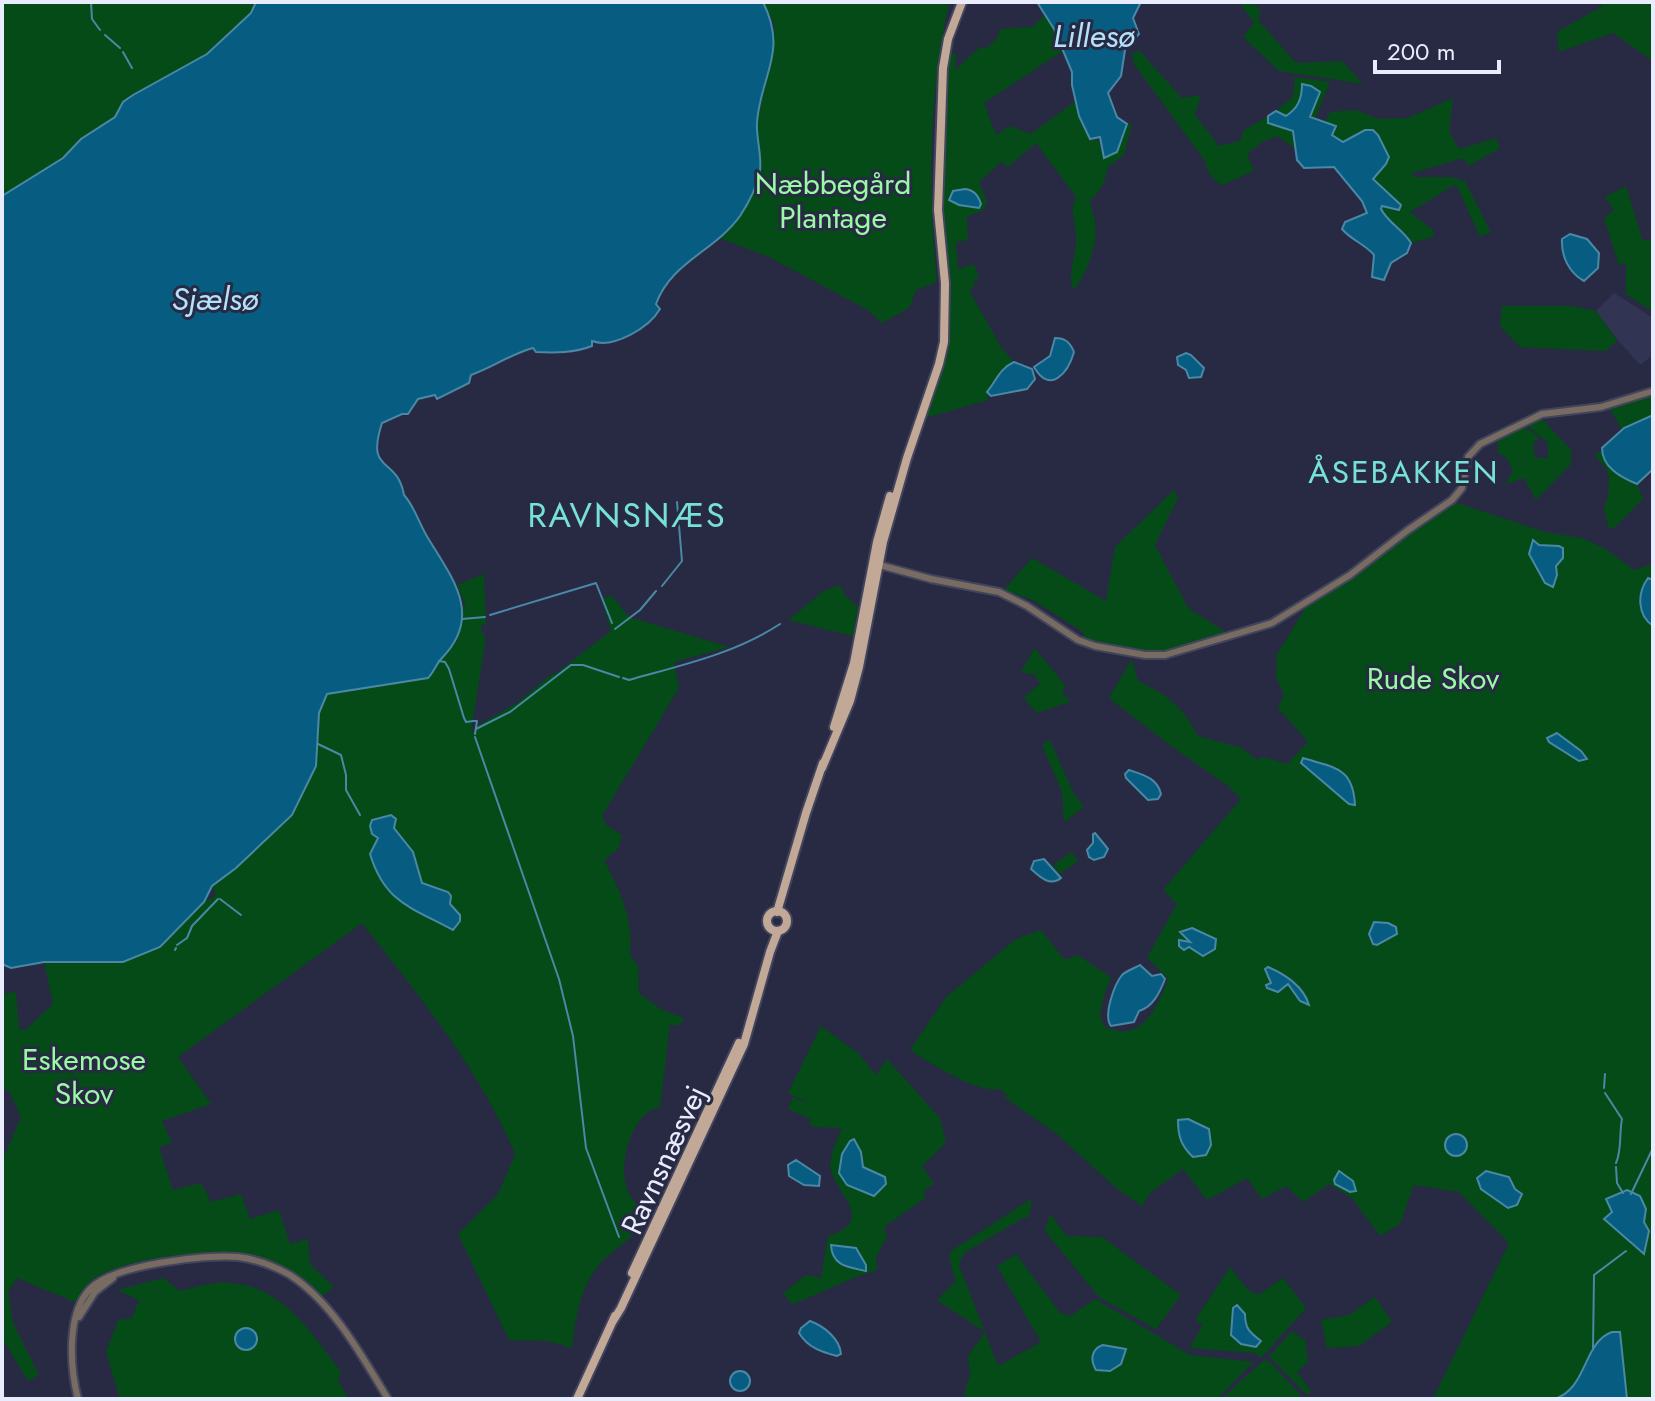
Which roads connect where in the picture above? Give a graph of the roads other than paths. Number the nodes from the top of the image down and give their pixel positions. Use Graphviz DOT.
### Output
graph roads {
  1 [pos="962,2"];
  2 [pos="1653,391"];
  3 [pos="875,564"];
  4 [pos="780,913"];
  5 [pos="775,930"];
  6 [pos="78,1399"];
  7 [pos="388,1399"];
  8 [pos="577,1399"];
  1 -- 3 [label="main road"];
  2 -- 3 [label="street"];
  3 -- 4 [label="main road"];
  4 -- 5 [label="main road"];
  4 -- 5 [label="main road"];
  5 -- 8 [label="main road, Ravnsnæsvej"];
  6 -- 7 [label="street"];
}
